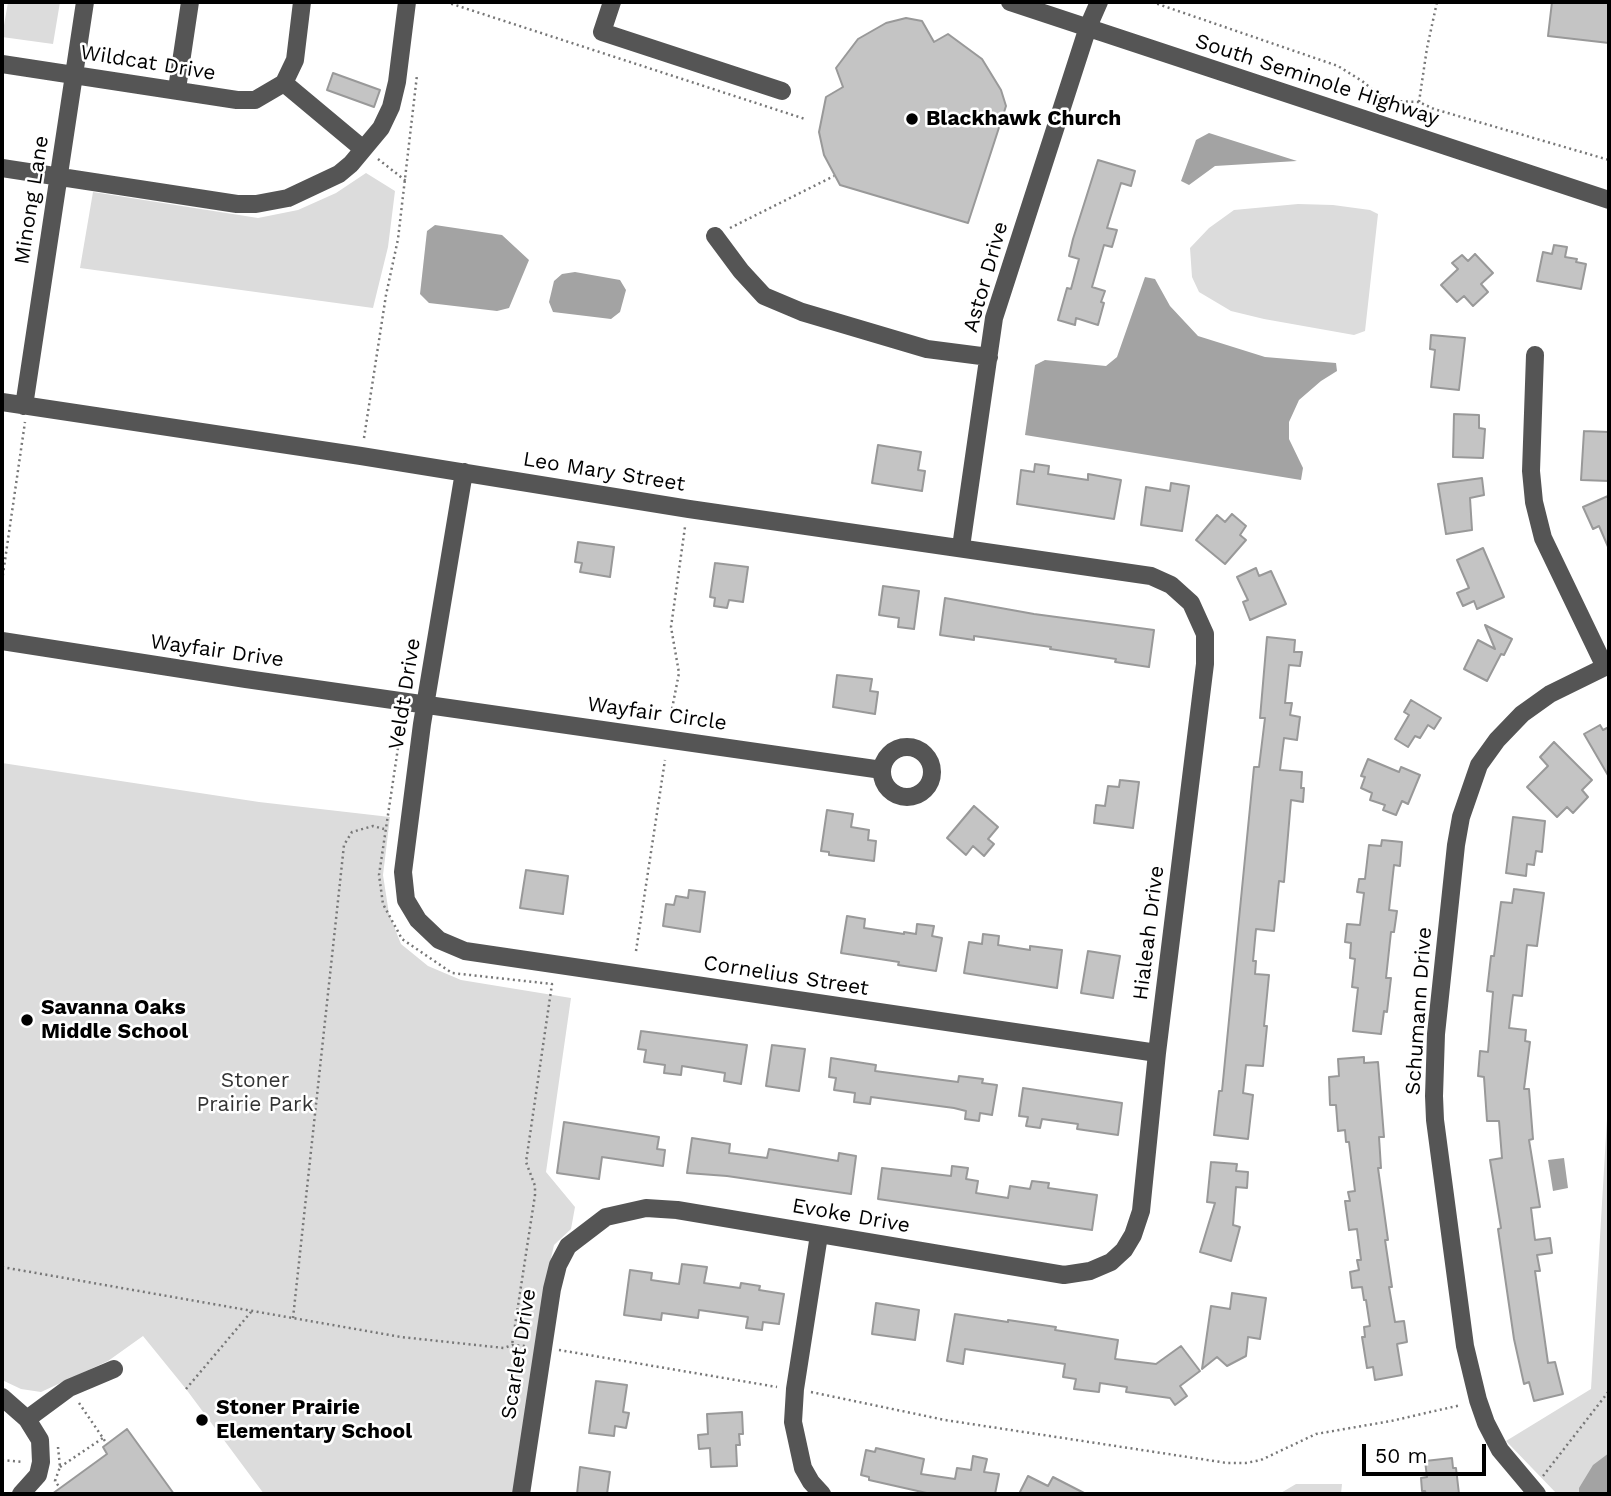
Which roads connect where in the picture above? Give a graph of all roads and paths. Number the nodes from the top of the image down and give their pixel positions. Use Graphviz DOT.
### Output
graph roads {
  1 [pos="85,2"];
  2 [pos="190,2"];
  3 [pos="302,2"];
  4 [pos="407,2"];
  5 [pos="446,2"];
  6 [pos="612,2"];
  7 [pos="1010,2"];
  8 [pos="1099,2"];
  9 [pos="1152,2"];
  10 [pos="1437,2"];
  11 [pos="1088,27"];
  12 [pos="2,64"];
  13 [pos="417,71"];
  14 [pos="75,75"];
  15 [pos="284,83"];
  16 [pos="177,89"];
  17 [pos="782,91"];
  18 [pos="1419,102"];
  19 [pos="805,119"];
  20 [pos="363,149"];
  21 [pos="1609,160"];
  22 [pos="2,168"];
  23 [pos="59,176"];
  24 [pos="834,176"];
  25 [pos="406,181"];
  26 [pos="1609,200"];
  27 [pos="715,236"];
  28 [pos="1535,355"];
  29 [pos="989,356"];
  30 [pos="2,402"];
  31 [pos="25,406"];
  32 [pos="361,456"];
  33 [pos="464,472"];
  34 [pos="685,527"];
  35 [pos="961,547"];
  36 [pos="2,581"];
  37 [pos="1191,603"];
  38 [pos="2,641"];
  39 [pos="1607,666"];
  40 [pos="426,703"];
  41 [pos="671,714"];
  42 [pos="402,721"];
  43 [pos="664,760"];
  44 [pos="882,770"];
  45 [pos="385,829"];
  46 [pos="418,920"];
  47 [pos="636,951"];
  48 [pos="1157,1053"];
  49 [pos="585,1231"];
  50 [pos="819,1235"];
  51 [pos="1111,1262"];
  52 [pos="2,1267"];
  53 [pos="251,1312"];
  54 [pos="293,1318"];
  55 [pos="512,1345"];
  56 [pos="543,1347"];
  57 [pos="114,1369"];
  58 [pos="69,1388"];
  59 [pos="186,1389"];
  60 [pos="795,1389"];
  61 [pos="1609,1391"];
  62 [pos="2,1397"];
  63 [pos="1478,1400"];
  64 [pos="27,1419"];
  65 [pos="107,1444"];
  66 [pos="1533,1492"];
  67 [pos="21,1494"];
  68 [pos="521,1494"];
  69 [pos="822,1494"];
  1 -- 14 [label="street, Minong Lane"];
  2 -- 16 [label="street"];
  3 -- 15 [label="street"];
  4 -- 20 [label="street"];
  5 -- 19 [label="path"];
  6 -- 17 [label="street"];
  7 -- 11 [label="street, South Seminole Highway"];
  8 -- 11 [label="street, Astor Drive"];
  9 -- 18 [label="path"];
  10 -- 18 [label="path"];
  11 -- 26 [label="street, South Seminole Highway"];
  11 -- 29 [label="street, Astor Drive"];
  12 -- 14 [label="street, Wildcat Drive"];
  13 -- 25 [label="path"];
  14 -- 16 [label="street, Wildcat Drive"];
  14 -- 23 [label="street, Minong Lane"];
  15 -- 16 [label="street, Wildcat Drive"];
  15 -- 20 [label="street"];
  18 -- 21 [label="path"];
  20 -- 23 [label="street"];
  20 -- 25 [label="path"];
  22 -- 23 [label="street"];
  23 -- 31 [label="street, Minong Lane"];
  24 -- 27 [label="path"];
  25 -- 32 [label="path"];
  27 -- 29 [label="street"];
  28 -- 39 [label="street"];
  29 -- 35 [label="street, Astor Drive"];
  30 -- 31 [label="street, Leo Mary Street"];
  31 -- 32 [label="street, Leo Mary Street"];
  31 -- 36 [label="path"];
  32 -- 33 [label="street, Leo Mary Street"];
  33 -- 35 [label="street, Leo Mary Street"];
  33 -- 40 [label="street, Veldt Drive"];
  34 -- 41 [label="path"];
  35 -- 37 [label="street, Leo Mary Street"];
  37 -- 48 [label="street, Hialeah Drive"];
  38 -- 40 [label="street, Wayfair Drive"];
  39 -- 63 [label="street, Schumann Drive"];
  40 -- 44 [label="street, Wayfair Circle"];
  40 -- 46 [label="street, Veldt Drive"];
  42 -- 45 [label="path"];
  43 -- 47 [label="path"];
  45 -- 54 [label="path"];
  45 -- 55 [label="path"];
  46 -- 48 [label="street, Cornelius Street"];
  48 -- 51 [label="street, Hialeah Drive"];
  49 -- 50 [label="street, Evoke Drive"];
  49 -- 56 [label="street, Scarlet Drive"];
  50 -- 51 [label="street, Evoke Drive"];
  50 -- 60 [label="street"];
  52 -- 53 [label="path"];
  53 -- 54 [label="path"];
  53 -- 59 [label="path"];
  54 -- 55 [label="path"];
  55 -- 56 [label="path"];
  56 -- 60 [label="path"];
  56 -- 68 [label="street, Scarlet Drive"];
  57 -- 58 [label="street"];
  58 -- 64 [label="street"];
  58 -- 65 [label="path"];
  60 -- 63 [label="path"];
  60 -- 69 [label="street"];
  61 -- 66 [label="path"];
  62 -- 64 [label="street"];
  63 -- 66 [label="street, Schumann Drive"];
  64 -- 67 [label="street"];
}
